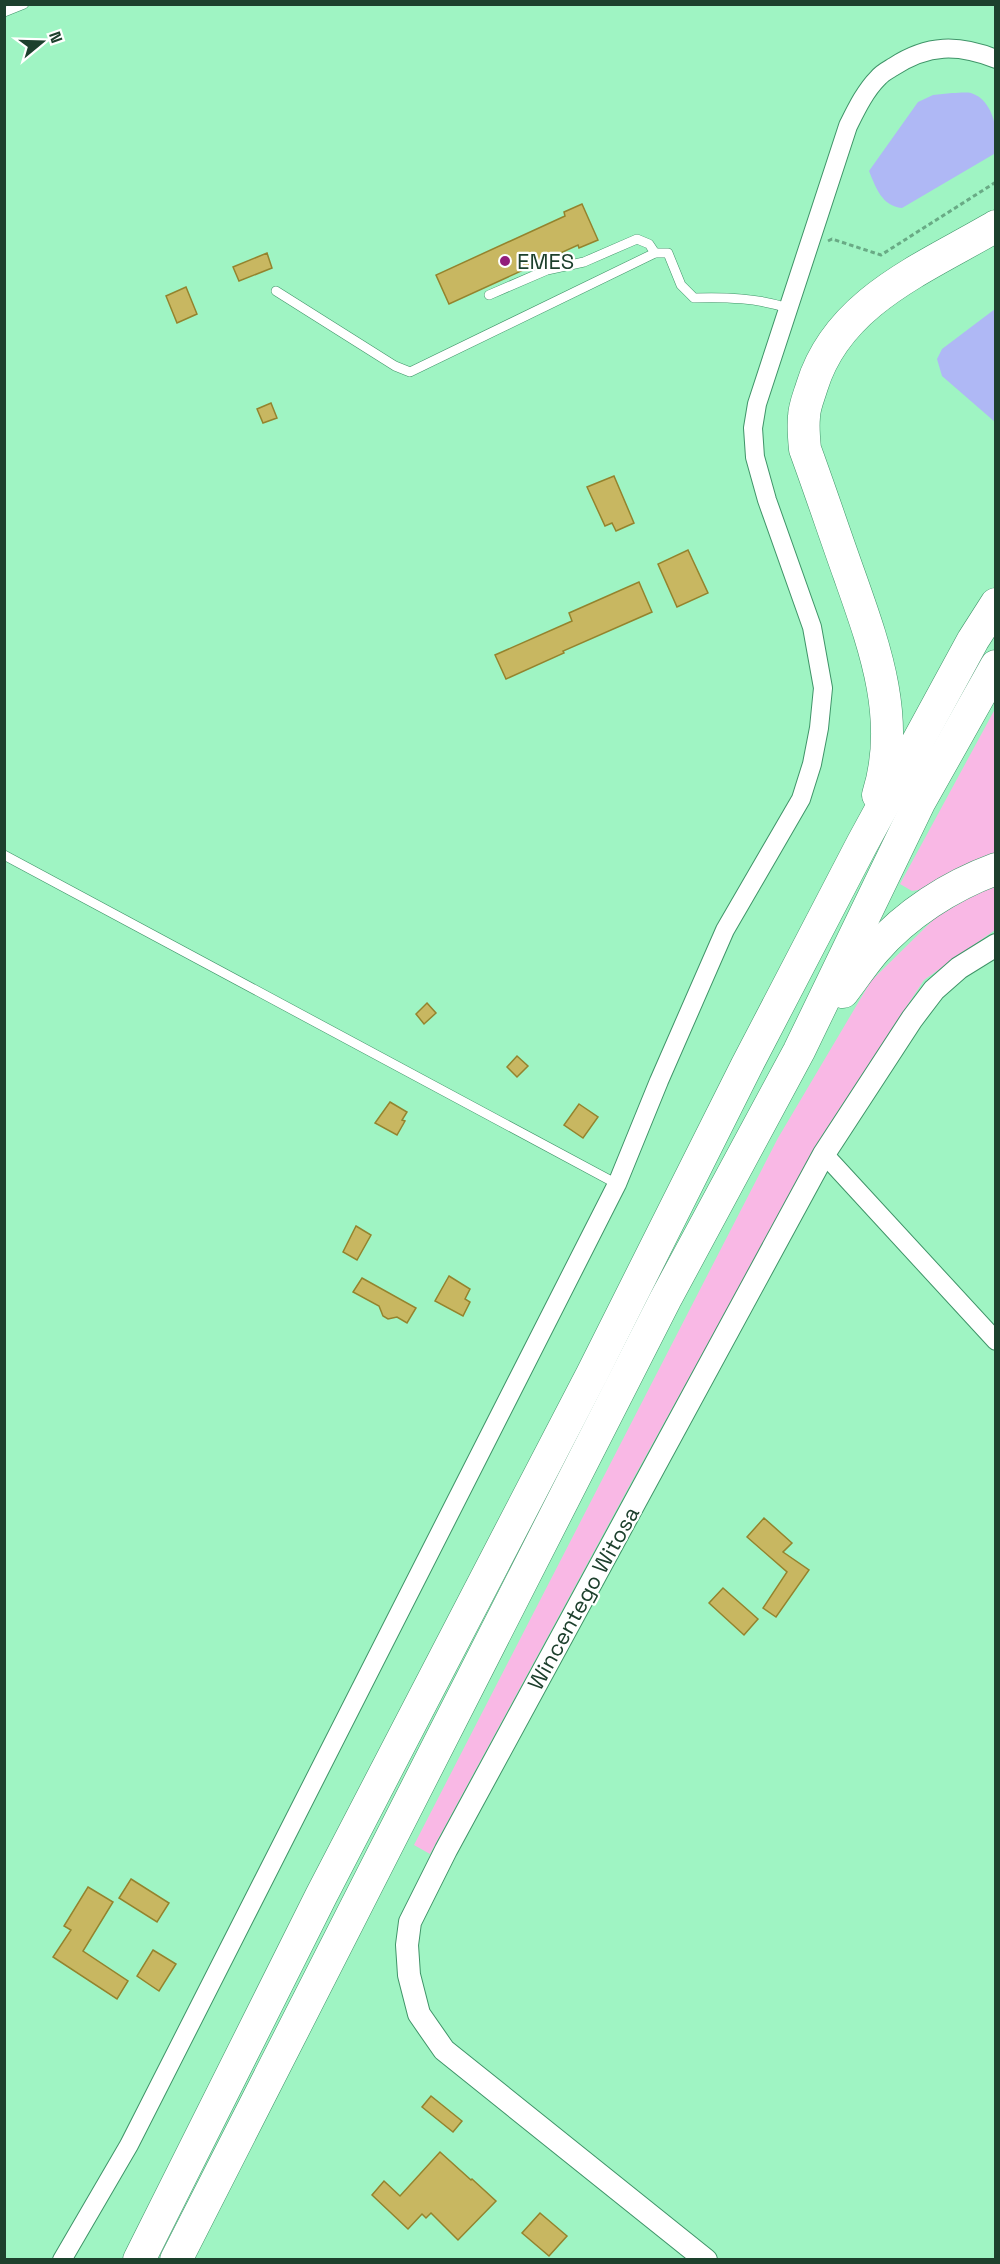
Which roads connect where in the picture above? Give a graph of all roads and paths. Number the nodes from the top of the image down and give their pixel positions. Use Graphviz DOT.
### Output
graph roads {
  1 [pos="24,4"];
  2 [pos="4,12"];
  3 [pos="996,59"];
  4 [pos="996,182"];
  5 [pos="996,226"];
  6 [pos="809,244"];
  7 [pos="655,253"];
  8 [pos="276,291"];
  9 [pos="489,295"];
  10 [pos="788,308"];
  11 [pos="996,604"];
  12 [pos="996,666"];
  13 [pos="862,844"];
  14 [pos="7,856"];
  15 [pos="996,869"];
  16 [pos="996,945"];
  17 [pos="799,1051"];
  18 [pos="824,1154"];
  19 [pos="617,1184"];
  20 [pos="996,1341"];
  21 [pos="62,2259"];
  22 [pos="139,2259"];
  23 [pos="176,2259"];
  24 [pos="706,2259"];
  1 -- 2 [label="lane"];
  3 -- 6 [label="street"];
  4 -- 6 [label="path"];
  5 -- 13 [label="highway"];
  6 -- 10 [label="street"];
  7 -- 8 [label="lane"];
  7 -- 9 [label="lane"];
  7 -- 10 [label="lane"];
  10 -- 19 [label="street"];
  11 -- 13 [label="highway"];
  12 -- 17 [label="highway"];
  13 -- 22 [label="highway"];
  14 -- 19 [label="lane"];
  15 -- 17 [label="highway"];
  16 -- 18 [label="street, Wincentego Witosa"];
  17 -- 23 [label="highway"];
  18 -- 20 [label="street"];
  18 -- 24 [label="street, Wincentego Witosa"];
  19 -- 21 [label="street"];
}
